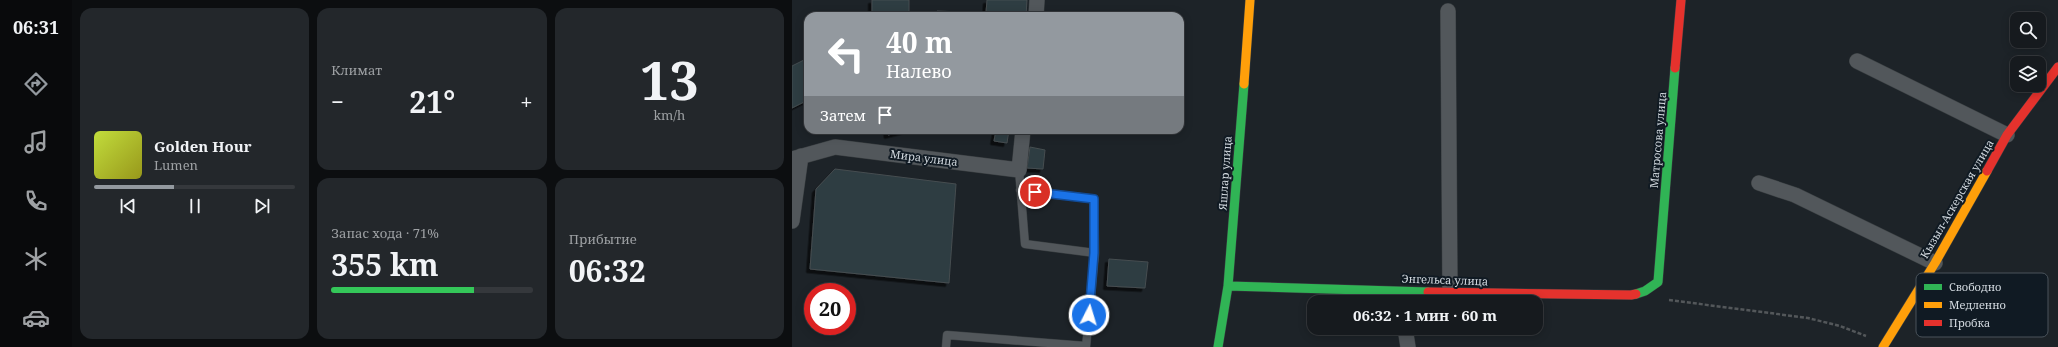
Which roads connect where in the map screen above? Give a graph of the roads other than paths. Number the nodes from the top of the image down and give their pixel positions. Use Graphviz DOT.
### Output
graph roads {
  1 [pos="1037,0"];
  2 [pos="1250,0"];
  3 [pos="1681,0"];
  4 [pos="1448,11"];
  5 [pos="1036,12"];
  6 [pos="1857,61"];
  7 [pos="2058,67"];
  8 [pos="1022,134"];
  9 [pos="2007,134"];
  10 [pos="796,158"];
  11 [pos="1018,170"];
  12 [pos="1759,183"];
  13 [pos="1020,190"];
  14 [pos="792,221"];
  15 [pos="1094,253"];
  16 [pos="1935,262"];
  17 [pos="1928,273"];
  18 [pos="1658,282"];
  19 [pos="1228,286"];
  20 [pos="1450,293"];
  21 [pos="1916,293"];
  22 [pos="1382,295"];
  23 [pos="1416,295"];
  24 [pos="1406,335"];
  25 [pos="946,347"];
  26 [pos="1086,347"];
  27 [pos="1218,347"];
  28 [pos="1408,347"];
  29 [pos="1883,347"];
  1 -- 5 [label="street"];
  2 -- 19 [label="street, Яшлар улица"];
  3 -- 18 [label="street, Матросова улица"];
  4 -- 20 [label="street"];
  6 -- 9 [label="street"];
  7 -- 9 [label="street, Кызыл-Аскерская улица"];
  8 -- 11 [label="street"];
  9 -- 16 [label="street, Кызыл-Аскерская улица"];
  10 -- 11 [label="street, Мира улица"];
  10 -- 14 [label="street"];
  11 -- 13 [label="lane"];
  12 -- 16 [label="street"];
  13 -- 15 [label="lane"];
  13 -- 15 [label="lane"];
  15 -- 26 [label="lane"];
  16 -- 17 [label="street, Кызыл-Аскерская улица"];
  18 -- 20 [label="street, Энгельса улица"];
  19 -- 22 [label="street, Энгельса улица"];
  19 -- 27 [label="street, Яшлар улица"];
  20 -- 23 [label="street, Энгельса улица"];
  21 -- 29 [label="street, Кызыл-Аскерская улица"];
  24 -- 28 [label="street"];
  25 -- 26 [label="lane"];
}
